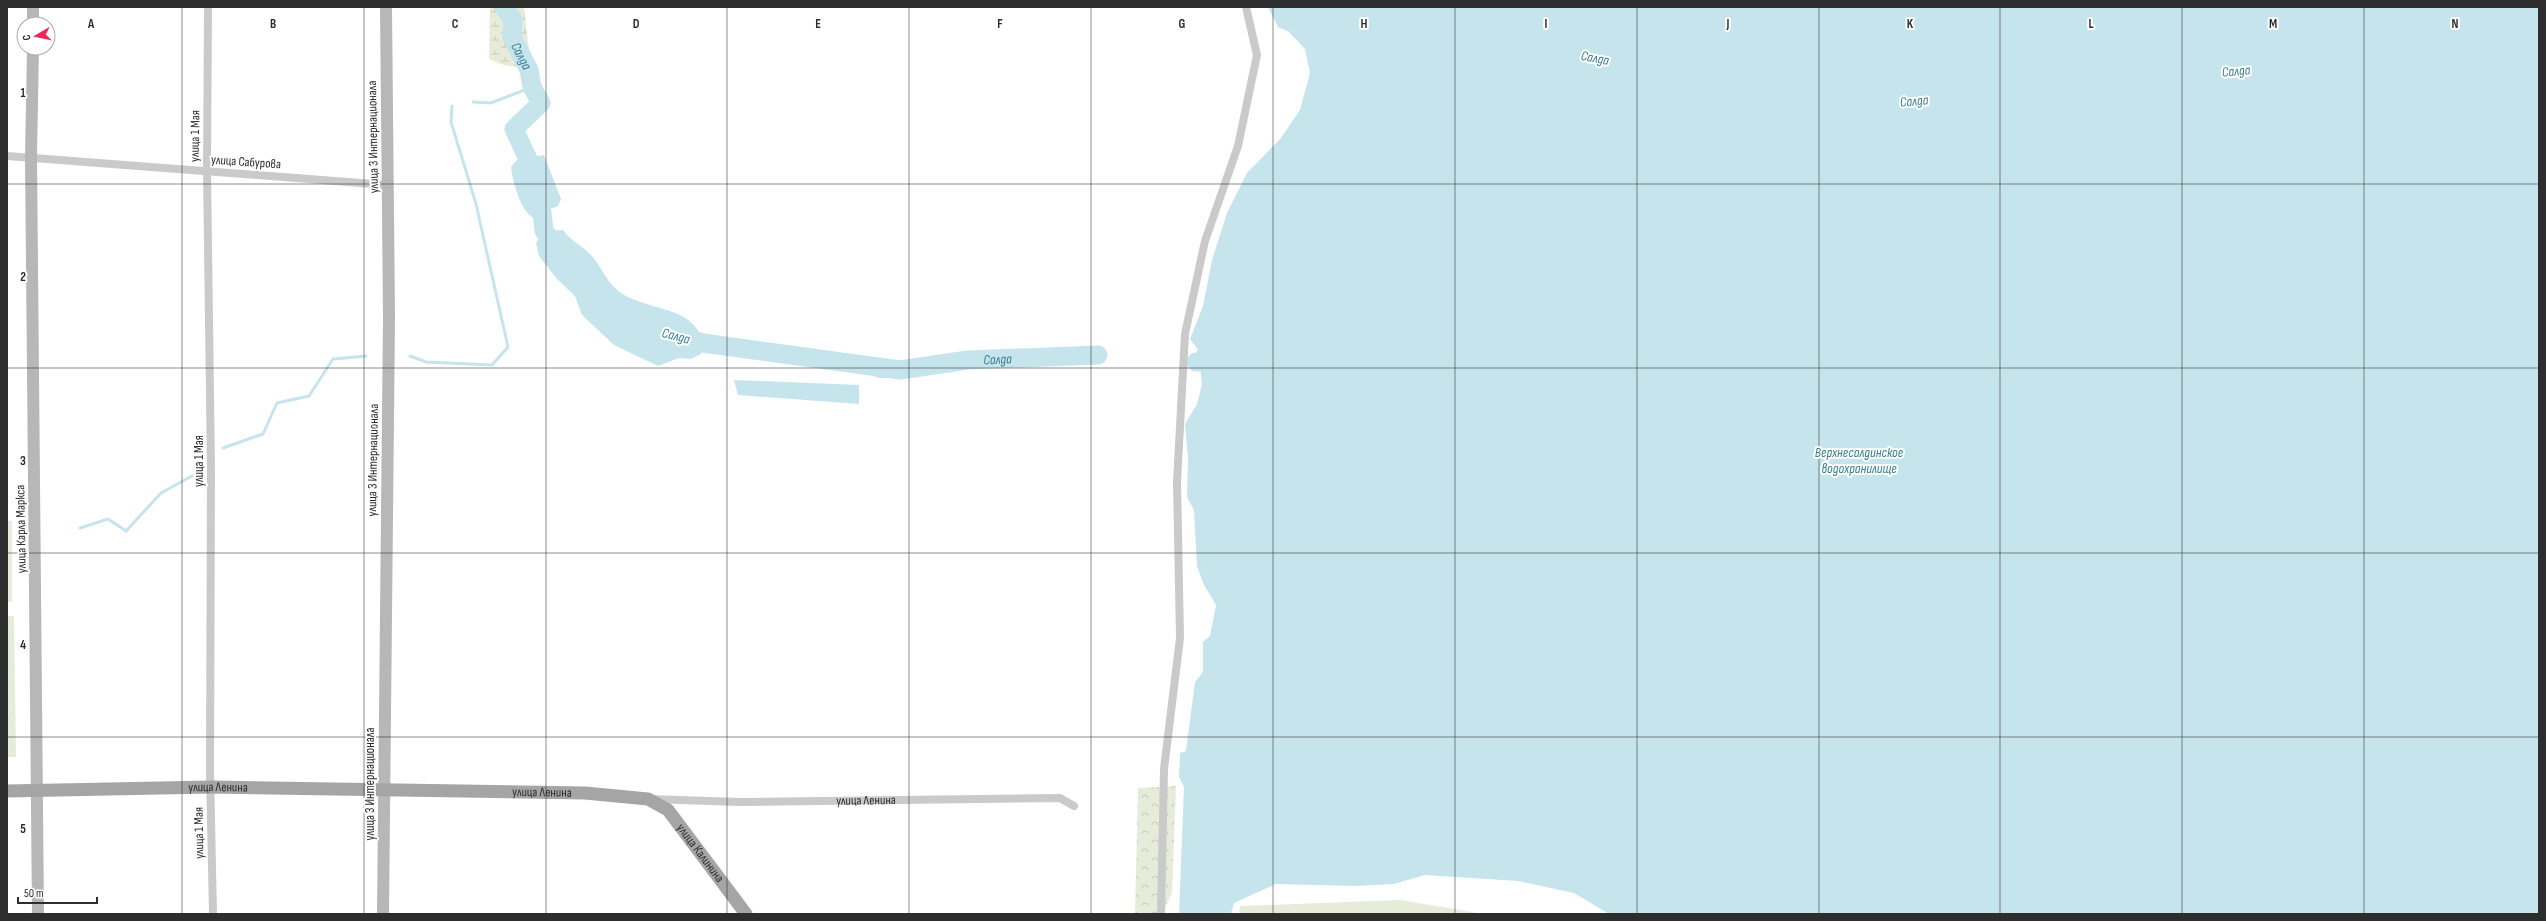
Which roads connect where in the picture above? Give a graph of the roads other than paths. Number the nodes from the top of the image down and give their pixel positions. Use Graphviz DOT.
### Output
graph roads {
  1 [pos="208,7"];
  2 [pos="386,7"];
  3 [pos="1246,7"];
  4 [pos="33,56"];
  5 [pos="7,156"];
  6 [pos="31,158"];
  7 [pos="207,171"];
  8 [pos="387,185"];
  9 [pos="210,787"];
  10 [pos="38,790"];
  11 [pos="7,791"];
  12 [pos="383,791"];
  13 [pos="648,798"];
  14 [pos="1074,806"];
  15 [pos="38,914"];
  16 [pos="212,914"];
  17 [pos="383,914"];
  18 [pos="746,914"];
  19 [pos="1161,914"];
  1 -- 7 [label="street, улица 1 Мая"];
  2 -- 8 [label="main road, улица 3 Интернационала"];
  3 -- 19 [label="street"];
  4 -- 6 [label="main road, улица Карла Маркса"];
  5 -- 6 [label="street, улица Сабурова"];
  6 -- 7 [label="street, улица Сабурова"];
  6 -- 10 [label="main road, улица Карла Маркса"];
  7 -- 8 [label="street, улица Сабурова"];
  7 -- 9 [label="street, улица 1 Мая"];
  8 -- 12 [label="main road, улица 3 Интернационала"];
  9 -- 10 [label="main road, улица Ленина"];
  9 -- 12 [label="main road, улица Ленина"];
  9 -- 16 [label="street, улица 1 Мая"];
  10 -- 11 [label="main road, улица Ленина"];
  10 -- 15 [label="main road, улица Карла Маркса"];
  12 -- 13 [label="main road, улица Ленина"];
  12 -- 17 [label="main road, улица 3 Интернационала"];
  13 -- 14 [label="street, улица Ленина"];
  13 -- 18 [label="main road, улица Калинина"];
}
